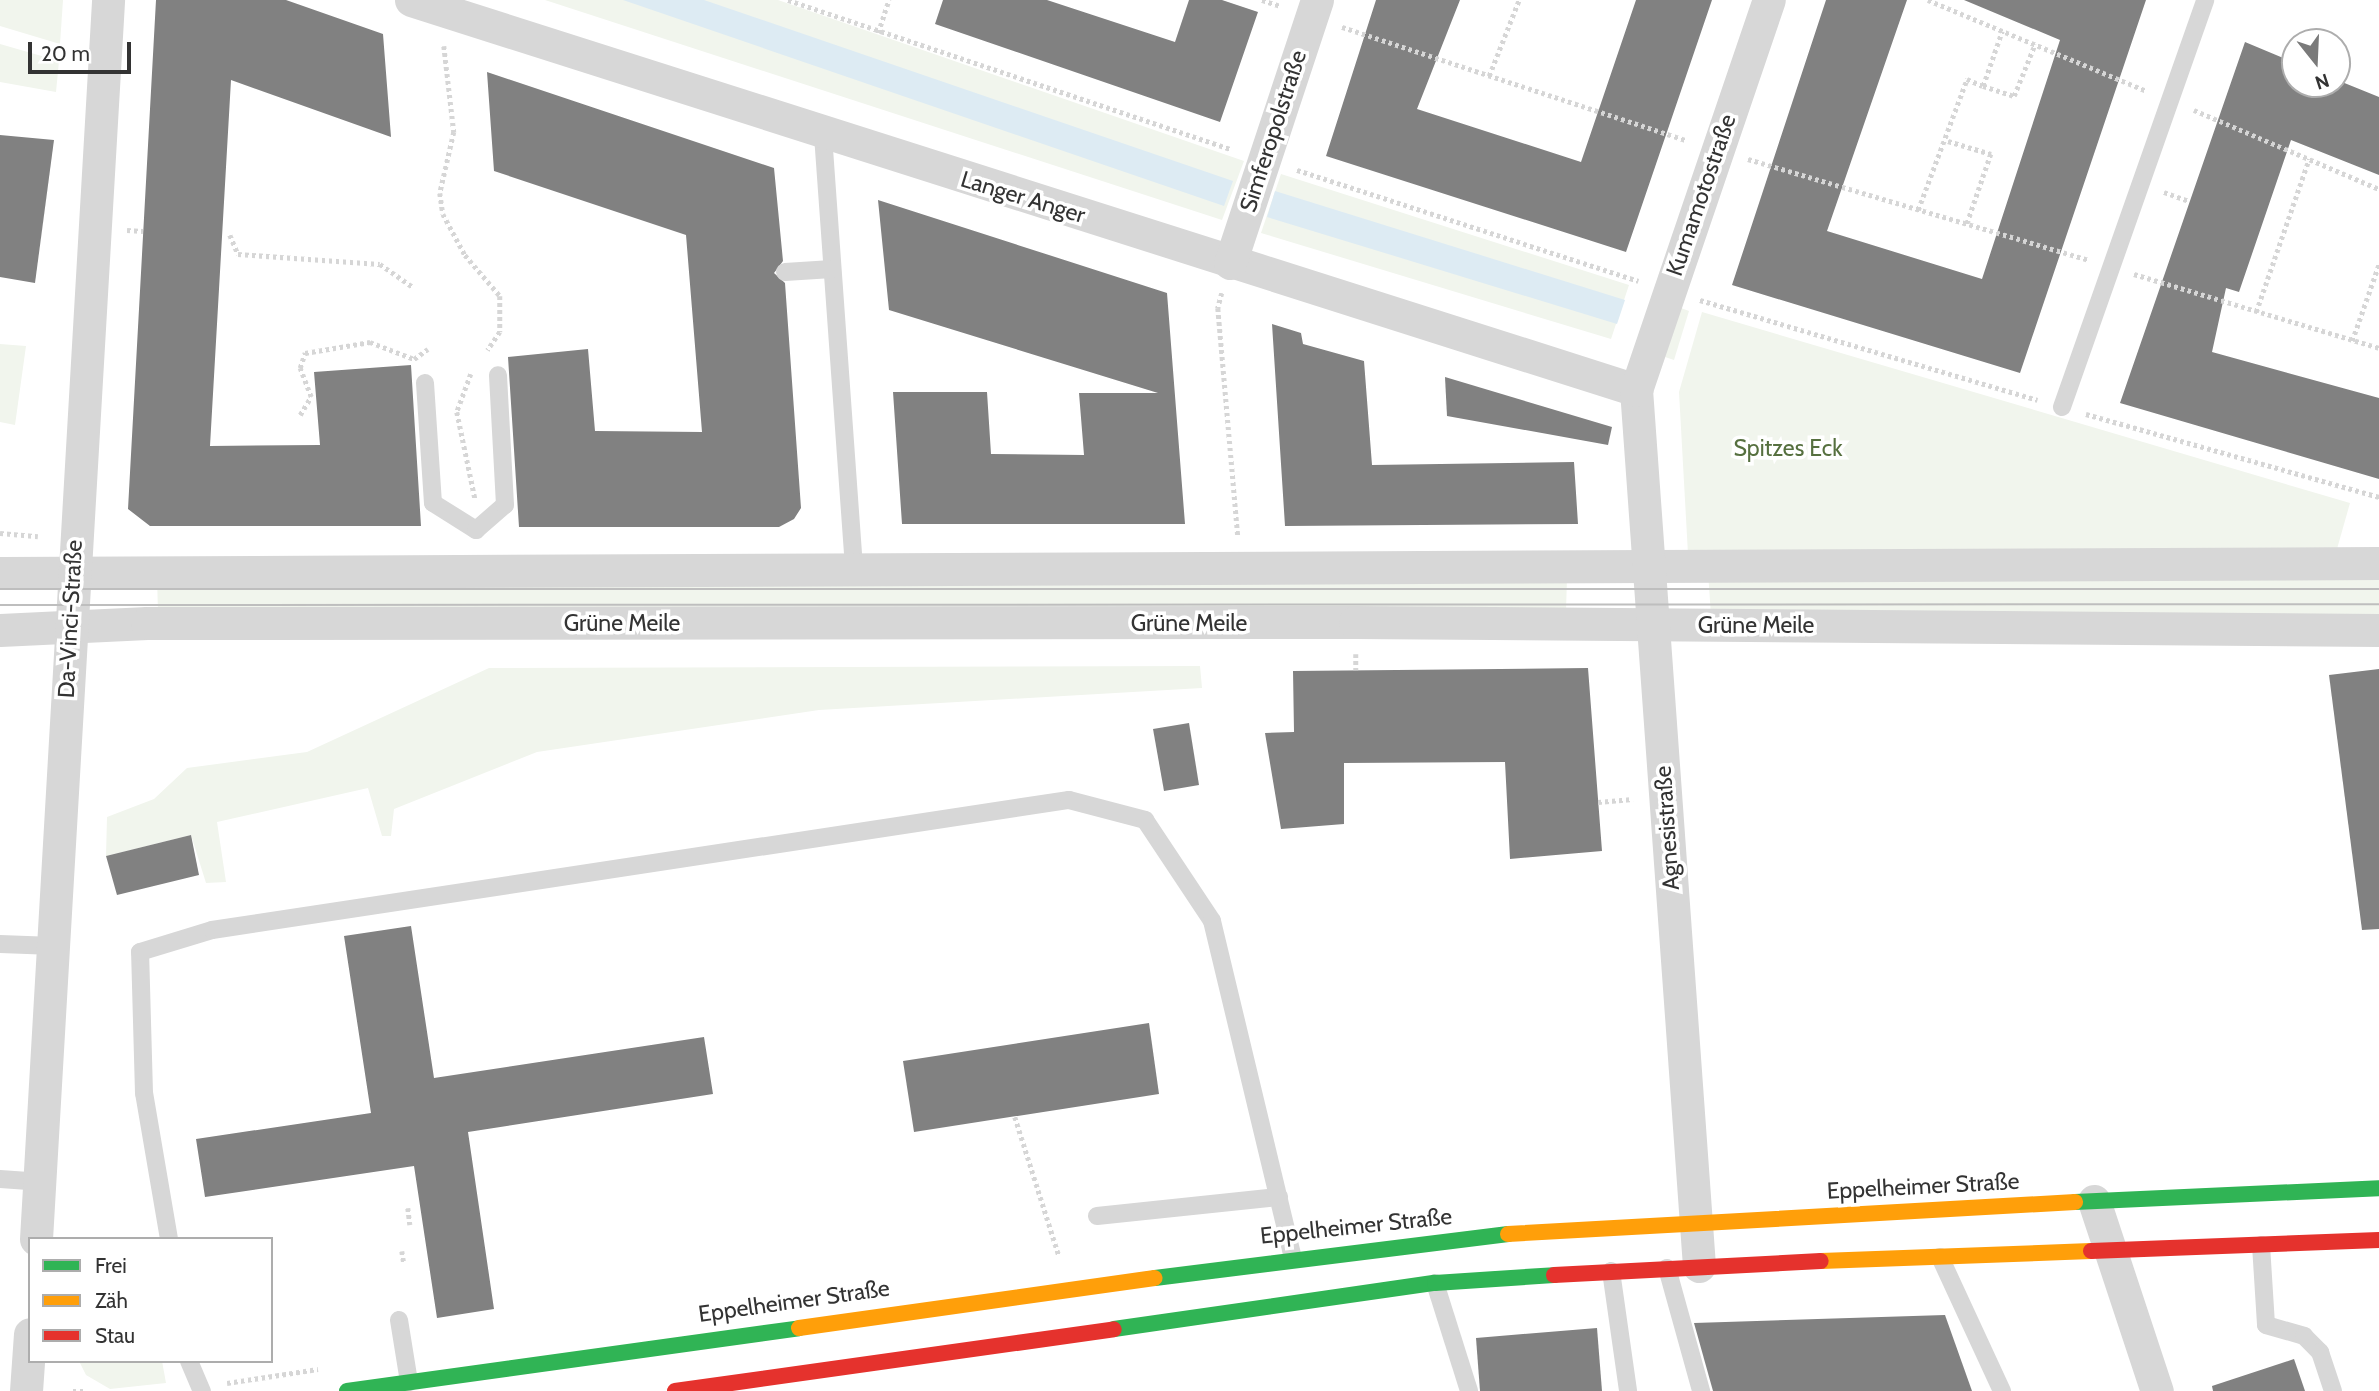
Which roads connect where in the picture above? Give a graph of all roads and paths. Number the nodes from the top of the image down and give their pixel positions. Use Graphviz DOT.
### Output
graph roads {
  1 [pos="108,0"];
  2 [pos="411,0"];
  3 [pos="788,0"];
  4 [pos="889,0"];
  5 [pos="1519,0"];
  6 [pos="1769,0"];
  7 [pos="2205,0"];
  8 [pos="450,6"];
  9 [pos="1314,8"];
  10 [pos="2002,31"];
  11 [pos="878,33"];
  12 [pos="2035,44"];
  13 [pos="1489,76"];
  14 [pos="1983,86"];
  15 [pos="823,135"];
  16 [pos="1948,141"];
  17 [pos="1716,149"];
  18 [pos="1262,159"];
  19 [pos="2309,159"];
  20 [pos="1918,210"];
  21 [pos="1968,224"];
  22 [pos="230,234"];
  23 [pos="1230,263"];
  24 [pos="2379,264"];
  25 [pos="2111,267"];
  26 [pos="832,269"];
  27 [pos="785,272"];
  28 [pos="413,288"];
  29 [pos="1669,291"];
  30 [pos="2256,312"];
  31 [pos="2352,341"];
  32 [pos="2379,348"];
  33 [pos="428,349"];
  34 [pos="484,354"];
  35 [pos="476,364"];
  36 [pos="498,375"];
  37 [pos="425,383"];
  38 [pos="1636,390"];
  39 [pos="2062,407"];
  40 [pos="300,415"];
  41 [pos="2379,497"];
  42 [pos="476,530"];
  43 [pos="2379,563"];
  44 [pos="1240,564"];
  45 [pos="1647,568"];
  46 [pos="854,572"];
  47 [pos="0,573"];
  48 [pos="72,573"];
  49 [pos="69,624"];
  50 [pos="1651,624"];
  51 [pos="0,630"];
  52 [pos="2379,631"];
  53 [pos="0,944"];
  54 [pos="54,946"];
  55 [pos="1015,1116"];
  56 [pos="0,1179"];
  57 [pos="39,1182"];
  58 [pos="2379,1188"];
  59 [pos="1279,1197"];
  60 [pos="2094,1201"];
  61 [pos="408,1208"];
  62 [pos="1097,1216"];
  63 [pos="1695,1219"];
  64 [pos="410,1224"];
  65 [pos="164,1234"];
  66 [pos="36,1237"];
  67 [pos="2379,1240"];
  68 [pos="2261,1245"];
  69 [pos="402,1251"];
  70 [pos="2111,1252"];
  71 [pos="1292,1255"];
  72 [pos="1940,1257"];
  73 [pos="404,1264"];
  74 [pos="1062,1267"];
  75 [pos="1683,1267"];
  76 [pos="1611,1271"];
  77 [pos="1436,1283"];
  78 [pos="399,1320"];
  79 [pos="28,1362"];
  80 [pos="190,1363"];
  81 [pos="409,1382"];
  82 [pos="26,1391"];
  83 [pos="73,1391"];
  84 [pos="84,1391"];
  85 [pos="202,1391"];
  86 [pos="347,1391"];
  87 [pos="675,1391"];
  88 [pos="1469,1391"];
  89 [pos="1628,1391"];
  90 [pos="1701,1391"];
  91 [pos="2002,1391"];
  92 [pos="2157,1391"];
  93 [pos="2333,1391"];
  1 -- 48 [label="street, Da-Vinci-Straße"];
  2 -- 8 [label="street, Langer Anger"];
  3 -- 11 [label="path"];
  4 -- 11 [label="path"];
  5 -- 13 [label="path"];
  6 -- 17 [label="street, Kumamotostraße"];
  7 -- 25 [label="lane"];
  8 -- 15 [label="street, Langer Anger"];
  8 -- 34 [label="path"];
  9 -- 13 [label="path"];
  9 -- 18 [label="street, Simferopolstraße"];
  10 -- 14 [label="path"];
  11 -- 18 [label="path"];
  12 -- 14 [label="path"];
  13 -- 17 [label="path"];
  14 -- 16 [label="path"];
  15 -- 23 [label="street, Langer Anger"];
  15 -- 26 [label="lane"];
  16 -- 20 [label="path"];
  16 -- 21 [label="path"];
  17 -- 20 [label="path"];
  17 -- 29 [label="street, Kumamotostraße"];
  18 -- 23 [label="street, Simferopolstraße"];
  18 -- 29 [label="path"];
  19 -- 30 [label="path"];
  20 -- 21 [label="path"];
  21 -- 25 [label="path"];
  22 -- 28 [label="path"];
  23 -- 38 [label="street, Langer Anger"];
  23 -- 44 [label="path"];
  24 -- 31 [label="path"];
  25 -- 30 [label="path"];
  25 -- 39 [label="lane"];
  26 -- 27 [label="lane"];
  26 -- 46 [label="lane"];
  29 -- 38 [label="street, Kumamotostraße"];
  29 -- 39 [label="path"];
  30 -- 31 [label="path"];
  31 -- 32 [label="path"];
  33 -- 40 [label="path"];
  35 -- 42 [label="path"];
  36 -- 42 [label="lane"];
  37 -- 42 [label="lane"];
  38 -- 45 [label="street, Agnesistraße"];
  39 -- 41 [label="path"];
  43 -- 45 [label="street"];
  44 -- 45 [label="street"];
  44 -- 46 [label="street"];
  45 -- 50 [label="street, Agnesistraße"];
  46 -- 48 [label="street"];
  47 -- 48 [label="street"];
  48 -- 49 [label="street, Da-Vinci-Straße"];
  49 -- 50 [label="street, Grüne Meile"];
  49 -- 51 [label="street, Grüne Meile"];
  49 -- 54 [label="street, Da-Vinci-Straße"];
  50 -- 52 [label="street, Grüne Meile"];
  50 -- 63 [label="street, Agnesistraße"];
  53 -- 54 [label="lane"];
  54 -- 57 [label="street, Da-Vinci-Straße"];
  55 -- 74 [label="path"];
  56 -- 57 [label="lane"];
  57 -- 66 [label="street, Da-Vinci-Straße"];
  58 -- 60 [label="main road, Eppelheimer Straße"];
  59 -- 62 [label="lane"];
  59 -- 65 [label="lane"];
  59 -- 71 [label="lane"];
  60 -- 63 [label="main road, Eppelheimer Straße"];
  60 -- 70 [label="street"];
  61 -- 64 [label="path"];
  63 -- 71 [label="main road, Eppelheimer Straße"];
  63 -- 75 [label="street, Agnesistraße"];
  67 -- 68 [label="main road"];
  68 -- 70 [label="main road"];
  68 -- 93 [label="lane"];
  69 -- 73 [label="path"];
  70 -- 72 [label="main road"];
  70 -- 92 [label="street"];
  71 -- 81 [label="main road, Eppelheimer Straße"];
  72 -- 75 [label="main road"];
  72 -- 91 [label="lane"];
  75 -- 76 [label="main road"];
  75 -- 90 [label="lane"];
  76 -- 77 [label="main road"];
  76 -- 89 [label="lane"];
  77 -- 87 [label="main road"];
  77 -- 88 [label="lane"];
  78 -- 81 [label="lane"];
  79 -- 82 [label="street"];
  80 -- 85 [label="lane"];
  81 -- 86 [label="main road, Eppelheimer Straße"];
  83 -- 84 [label="path"];
}
